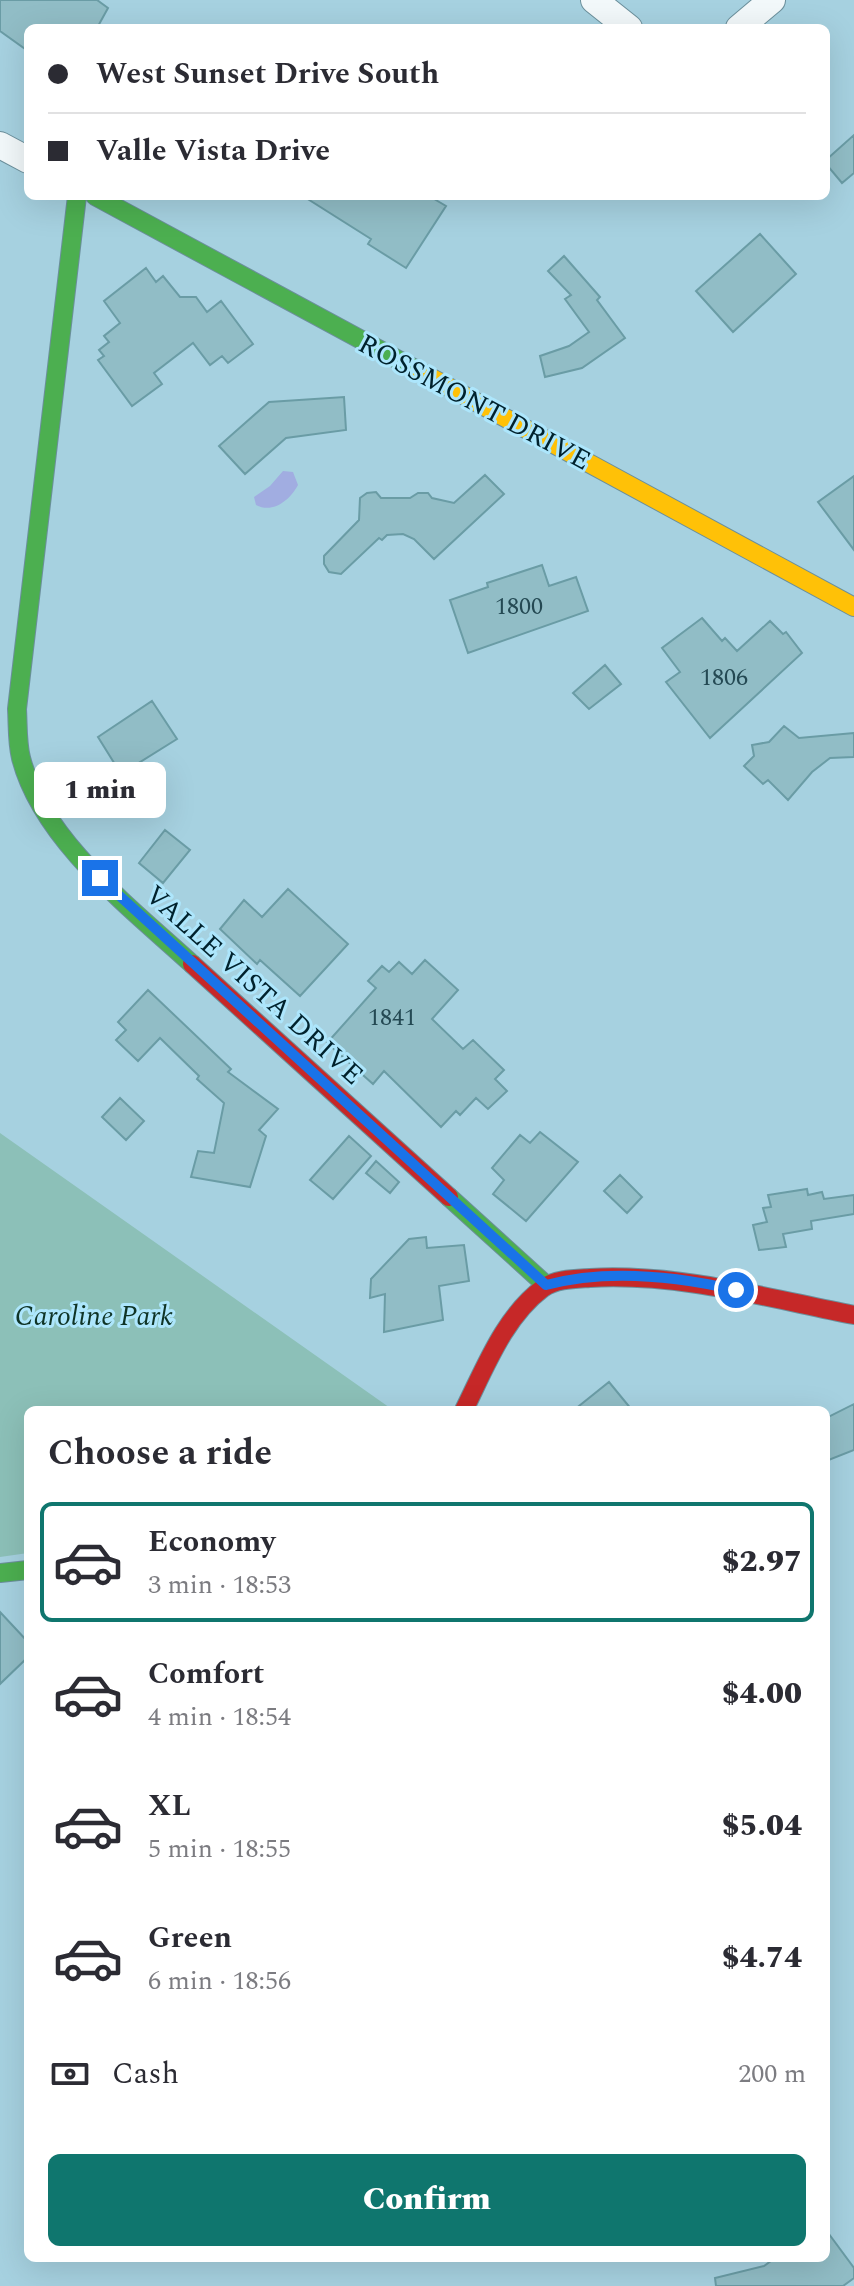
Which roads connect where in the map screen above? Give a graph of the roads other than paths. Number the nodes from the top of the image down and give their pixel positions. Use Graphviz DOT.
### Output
graph roads {
  1 [pos="594,0"];
  2 [pos="772,0"];
  3 [pos="624,24"];
  4 [pos="744,24"];
  5 [pos="0,145"];
  6 [pos="24,158"];
  7 [pos="77,200"];
  8 [pos="102,200"];
  9 [pos="854,607"];
  10 [pos="546,1285"];
  11 [pos="854,1315"];
  12 [pos="466,1406"];
  13 [pos="24,1570"];
  14 [pos="0,1573"];
  1 -- 3 [label="street"];
  2 -- 4 [label="street"];
  5 -- 6 [label="street"];
  7 -- 10 [label="street, VALLE VISTA DRIVE"];
  8 -- 9 [label="street, ROSSMONT DRIVE"];
  10 -- 11 [label="street"];
  10 -- 12 [label="street"];
  13 -- 14 [label="street"];
}
